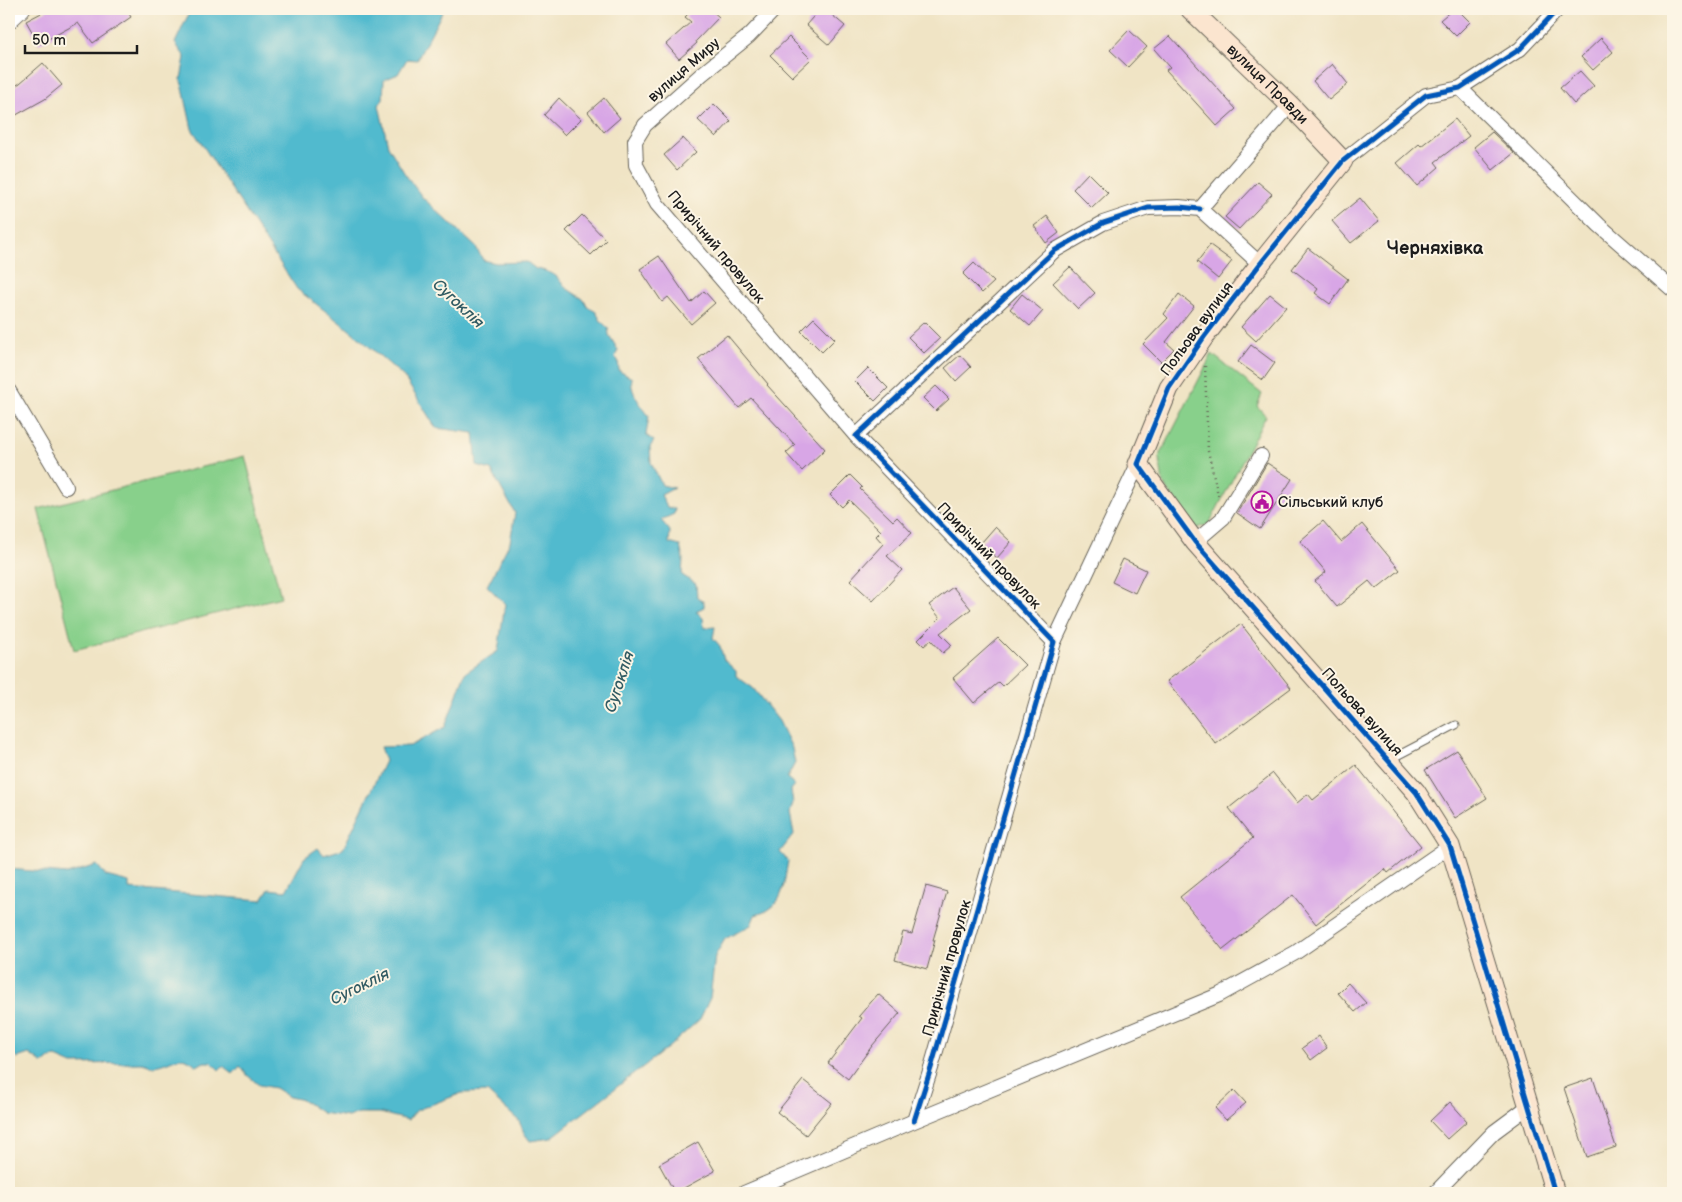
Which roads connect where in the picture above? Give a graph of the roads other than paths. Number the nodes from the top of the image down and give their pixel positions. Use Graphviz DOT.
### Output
graph roads {
  1 [pos="23,9"];
  2 [pos="774,9"];
  3 [pos="1190,9"];
  4 [pos="1558,9"];
  5 [pos="9,22"];
  6 [pos="1460,88"];
  7 [pos="1290,105"];
  8 [pos="1343,162"];
  9 [pos="636,166"];
  10 [pos="1200,209"];
  11 [pos="1260,264"];
  12 [pos="1673,290"];
  13 [pos="9,391"];
  14 [pos="856,436"];
  15 [pos="1261,456"];
  16 [pos="1138,464"];
  17 [pos="66,487"];
  18 [pos="1195,542"];
  19 [pos="1054,642"];
  20 [pos="1456,725"];
  21 [pos="1388,760"];
  22 [pos="1450,846"];
  23 [pos="1529,1106"];
  24 [pos="914,1121"];
  25 [pos="744,1193"];
  26 [pos="1435,1193"];
  27 [pos="1555,1193"];
  1 -- 5 [label="street"];
  2 -- 9 [label="street, вулиця Миру"];
  3 -- 7 [label="street, вулиця Правди"];
  4 -- 6 [label="street, Польова вулиця"];
  6 -- 8 [label="street, Польова вулиця"];
  6 -- 12 [label="street"];
  7 -- 8 [label="street, вулиця Правди"];
  7 -- 10 [label="street"];
  8 -- 11 [label="street, Польова вулиця"];
  9 -- 14 [label="street, Прирічний провулок"];
  10 -- 11 [label="street"];
  10 -- 14 [label="street"];
  11 -- 16 [label="street, Польова вулиця"];
  13 -- 17 [label="street"];
  14 -- 19 [label="street, Прирічний провулок"];
  15 -- 18 [label="street"];
  16 -- 18 [label="street, Польова вулиця"];
  16 -- 19 [label="street"];
  18 -- 21 [label="street, Польова вулиця"];
  19 -- 24 [label="street, Прирічний провулок"];
  20 -- 21 [label="lane"];
  21 -- 22 [label="street, Польова вулиця"];
  22 -- 23 [label="street, Польова вулиця"];
  22 -- 24 [label="street"];
  23 -- 26 [label="street"];
  23 -- 27 [label="street, Польова вулиця"];
  24 -- 25 [label="street"];
}
